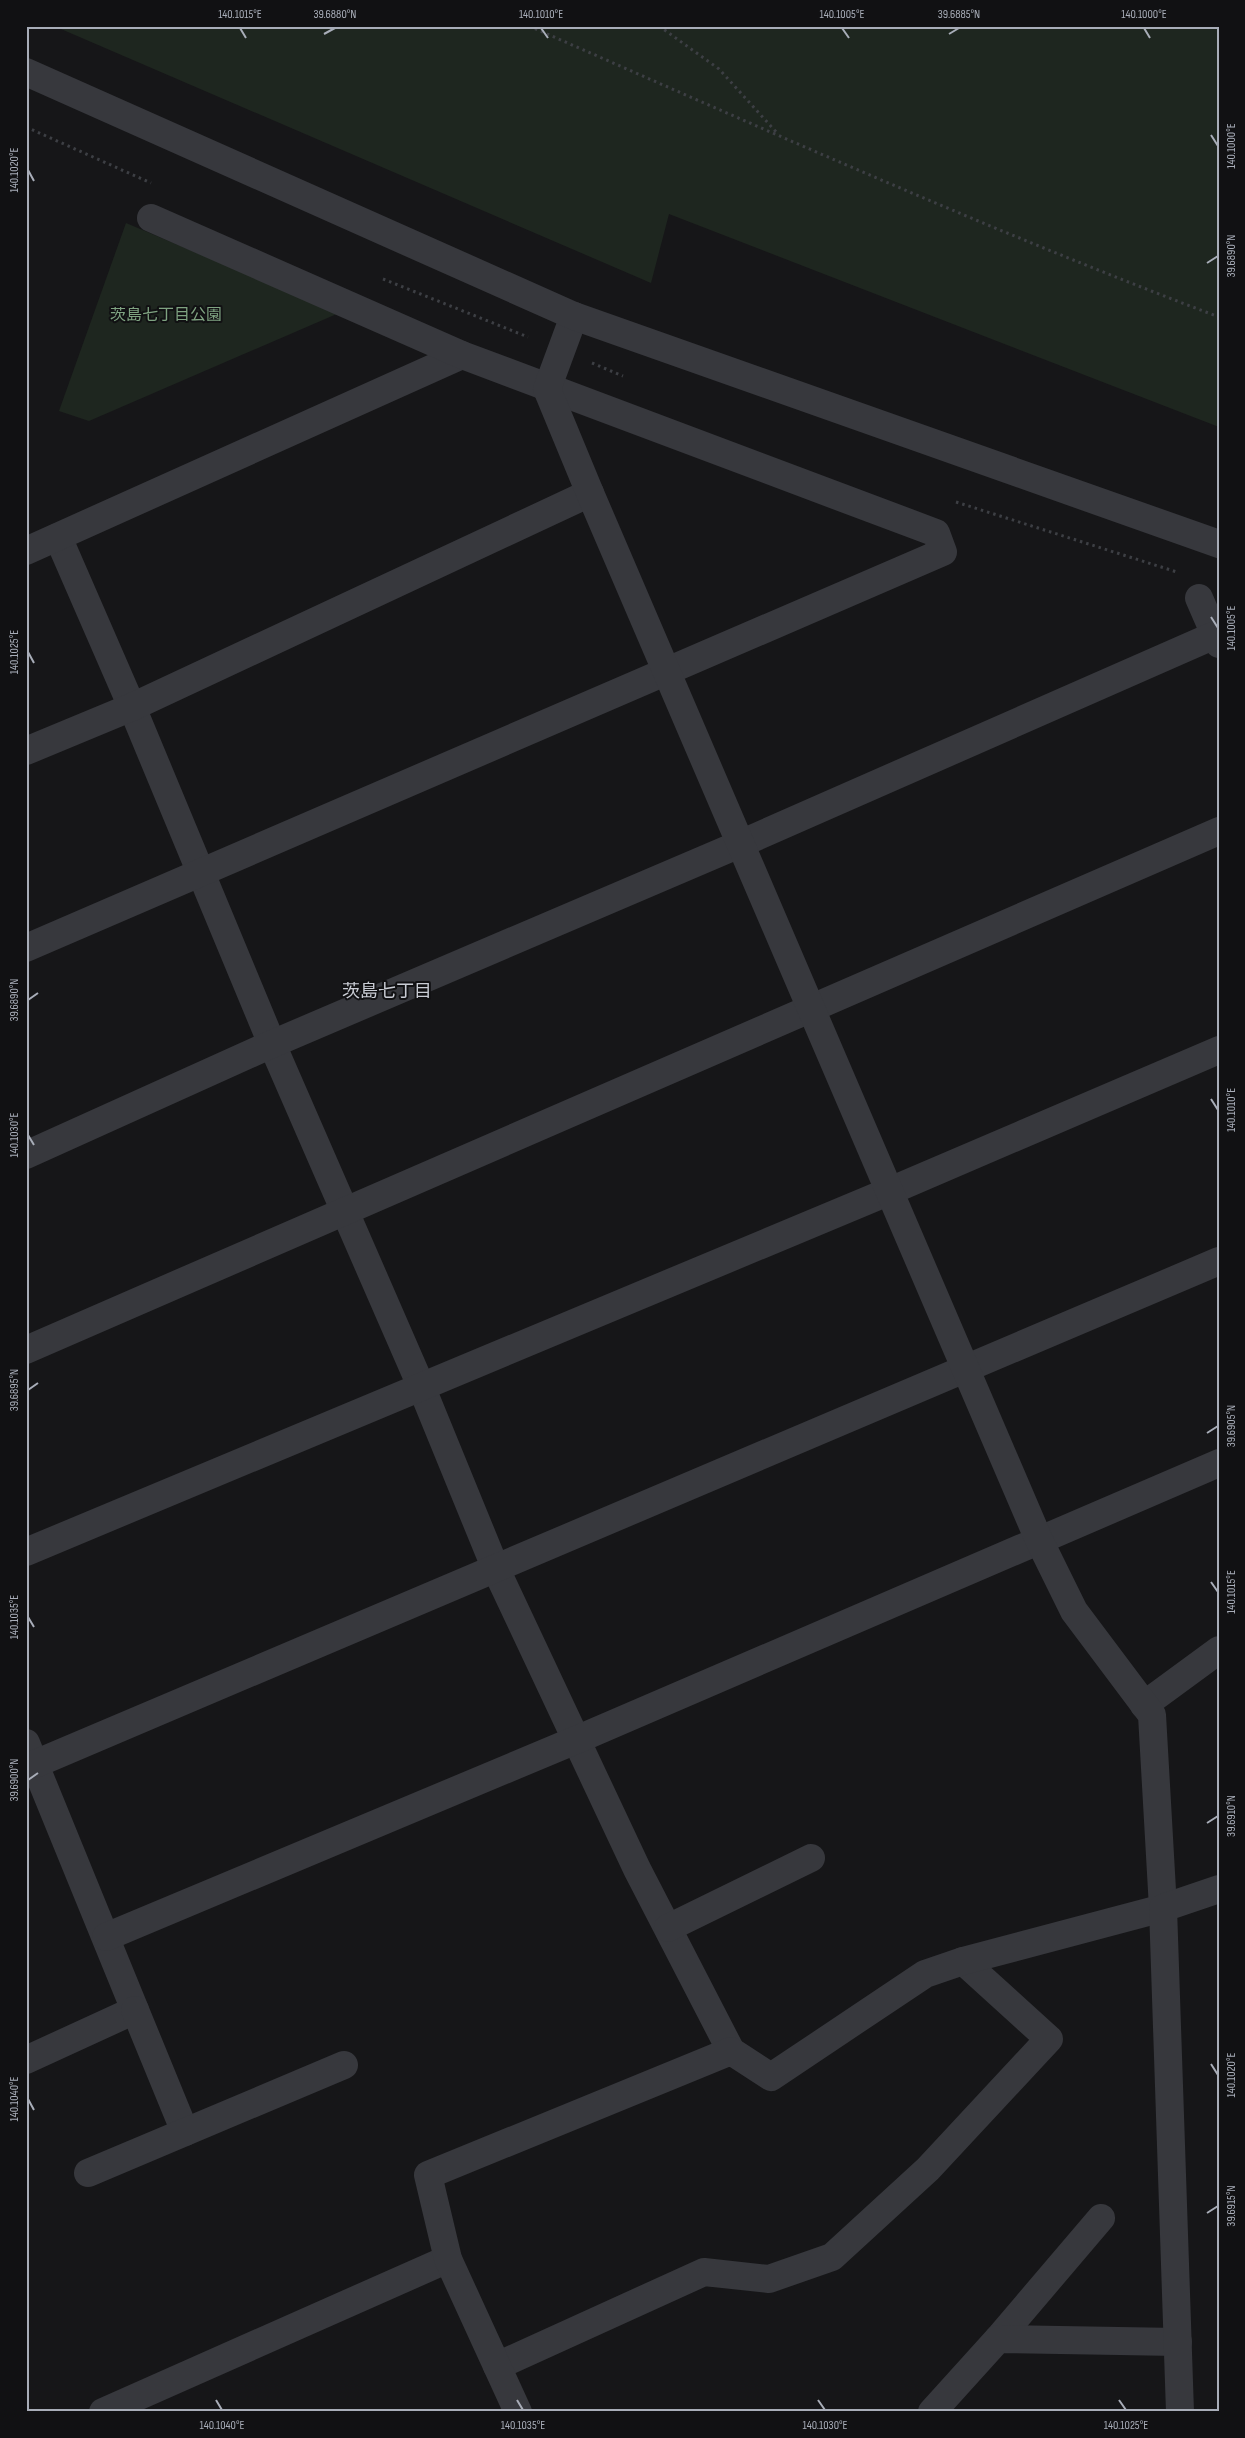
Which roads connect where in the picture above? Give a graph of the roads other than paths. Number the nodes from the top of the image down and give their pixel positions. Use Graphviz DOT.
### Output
graph roads {
  1 [pos="26,72"];
  2 [pos="150,218"];
  3 [pos="574,316"];
  4 [pos="462,355"];
  5 [pos="547,389"];
  6 [pos="590,493"];
  7 [pos="58,537"];
  8 [pos="1219,544"];
  9 [pos="26,551"];
  10 [pos="1199,598"];
  11 [pos="1217,640"];
  12 [pos="666,672"];
  13 [pos="132,707"];
  14 [pos="26,751"];
  15 [pos="1219,831"];
  16 [pos="740,844"];
  17 [pos="201,874"];
  18 [pos="26,948"];
  19 [pos="811,1009"];
  20 [pos="272,1044"];
  21 [pos="1219,1050"];
  22 [pos="26,1156"];
  23 [pos="890,1191"];
  24 [pos="345,1212"];
  25 [pos="1219,1261"];
  26 [pos="26,1350"];
  27 [pos="966,1369"];
  28 [pos="421,1386"];
  29 [pos="1219,1463"];
  30 [pos="1039,1540"];
  31 [pos="26,1552"];
  32 [pos="495,1567"];
  33 [pos="1219,1650"];
  34 [pos="1144,1705"];
  35 [pos="576,1740"];
  36 [pos="31,1754"];
  37 [pos="812,1858"];
  38 [pos="1219,1889"];
  39 [pos="1163,1908"];
  40 [pos="668,1928"];
  41 [pos="106,1937"];
  42 [pos="963,1961"];
  43 [pos="135,2010"];
  44 [pos="731,2051"];
  45 [pos="26,2060"];
  46 [pos="344,2065"];
  47 [pos="185,2132"];
  48 [pos="88,2173"];
  49 [pos="1101,2218"];
  50 [pos="448,2259"];
  51 [pos="998,2339"];
  52 [pos="1178,2342"];
  53 [pos="497,2366"];
  54 [pos="103,2412"];
  55 [pos="518,2412"];
  56 [pos="932,2412"];
  57 [pos="1180,2412"];
  1 -- 3 [label="street"];
  2 -- 4 [label="street"];
  3 -- 5 [label="street"];
  3 -- 8 [label="street"];
  4 -- 5 [label="street"];
  4 -- 7 [label="street"];
  5 -- 6 [label="street"];
  5 -- 12 [label="street"];
  6 -- 12 [label="street"];
  6 -- 13 [label="street"];
  7 -- 9 [label="street"];
  7 -- 13 [label="street"];
  10 -- 11 [label="street"];
  11 -- 16 [label="street"];
  12 -- 16 [label="street"];
  12 -- 17 [label="street"];
  13 -- 14 [label="street"];
  13 -- 17 [label="street"];
  15 -- 19 [label="street"];
  16 -- 19 [label="street"];
  16 -- 20 [label="street"];
  17 -- 18 [label="street"];
  17 -- 20 [label="street"];
  19 -- 23 [label="street"];
  19 -- 24 [label="street"];
  20 -- 22 [label="street"];
  20 -- 24 [label="street"];
  21 -- 23 [label="street"];
  23 -- 27 [label="street"];
  23 -- 28 [label="street"];
  24 -- 26 [label="street"];
  24 -- 28 [label="street"];
  25 -- 27 [label="street"];
  27 -- 30 [label="street"];
  27 -- 32 [label="street"];
  28 -- 31 [label="street"];
  28 -- 32 [label="street"];
  29 -- 30 [label="street"];
  30 -- 34 [label="street"];
  30 -- 35 [label="street"];
  32 -- 35 [label="street"];
  32 -- 36 [label="street"];
  33 -- 34 [label="street"];
  34 -- 39 [label="street"];
  35 -- 40 [label="street"];
  35 -- 41 [label="street"];
  36 -- 41 [label="street"];
  37 -- 40 [label="street"];
  38 -- 39 [label="street"];
  39 -- 42 [label="street"];
  39 -- 52 [label="street"];
  40 -- 44 [label="street"];
  41 -- 43 [label="street"];
  42 -- 44 [label="street"];
  42 -- 53 [label="street"];
  43 -- 45 [label="street"];
  43 -- 47 [label="street"];
  44 -- 50 [label="street"];
  46 -- 47 [label="street"];
  47 -- 48 [label="street"];
  49 -- 51 [label="street"];
  50 -- 53 [label="street"];
  50 -- 54 [label="street"];
  51 -- 52 [label="street"];
  51 -- 56 [label="street"];
  52 -- 57 [label="street"];
  53 -- 55 [label="street"];
}
